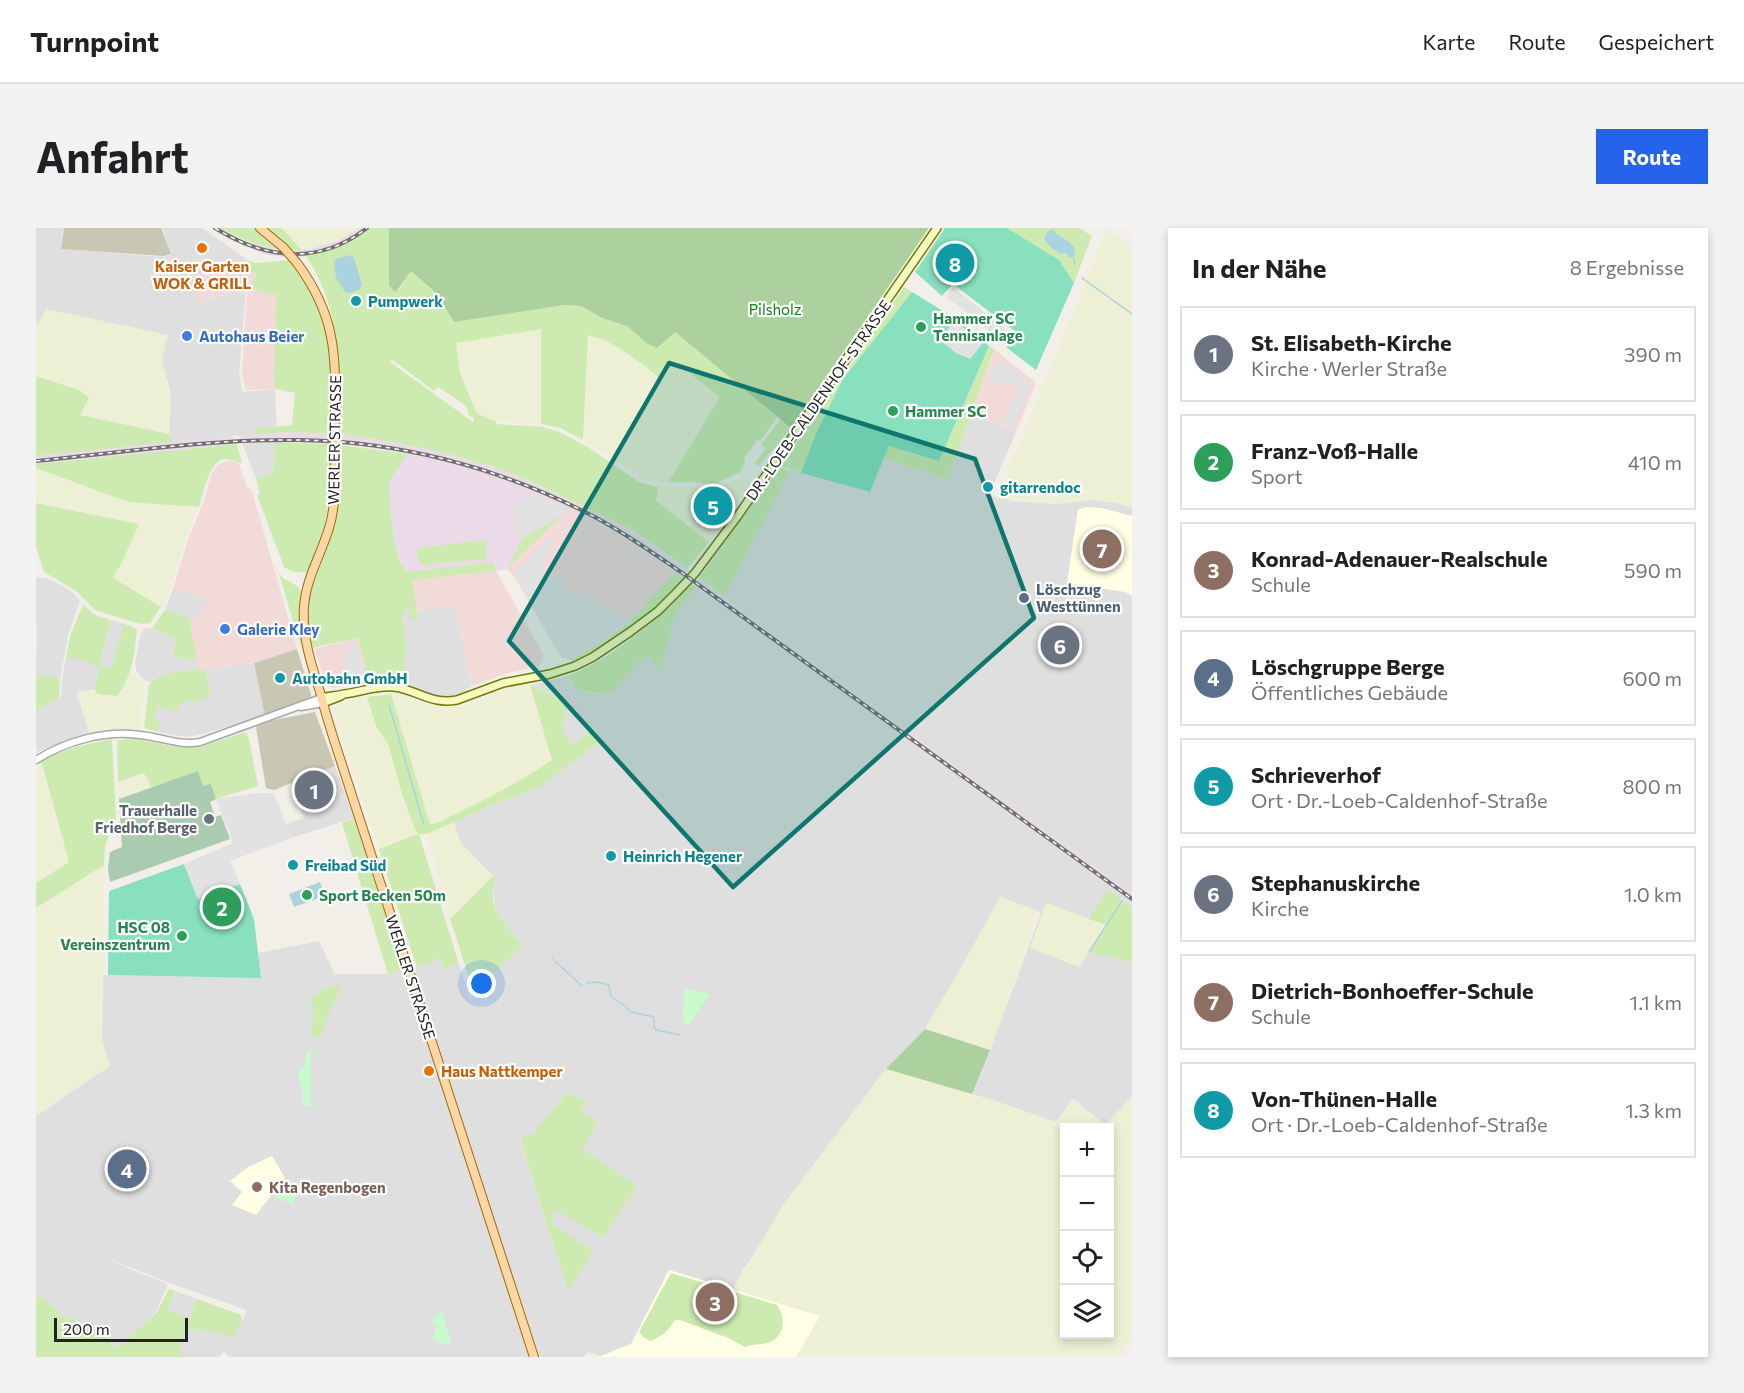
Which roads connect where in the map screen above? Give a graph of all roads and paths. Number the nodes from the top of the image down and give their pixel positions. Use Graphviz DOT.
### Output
graph roads {
  1 [pos="260,228"];
  2 [pos="937,228"];
  3 [pos="322,700"];
  4 [pos="36,760"];
  5 [pos="534,1357"];
  1 -- 3 [label="main road, WERLER STRASSE, bridge"];
  2 -- 3 [label="main road, DR.-LOEB-CALDENHOF-STRASSE"];
  3 -- 4 [label="street"];
  3 -- 5 [label="main road, WERLER STRASSE"];
}
